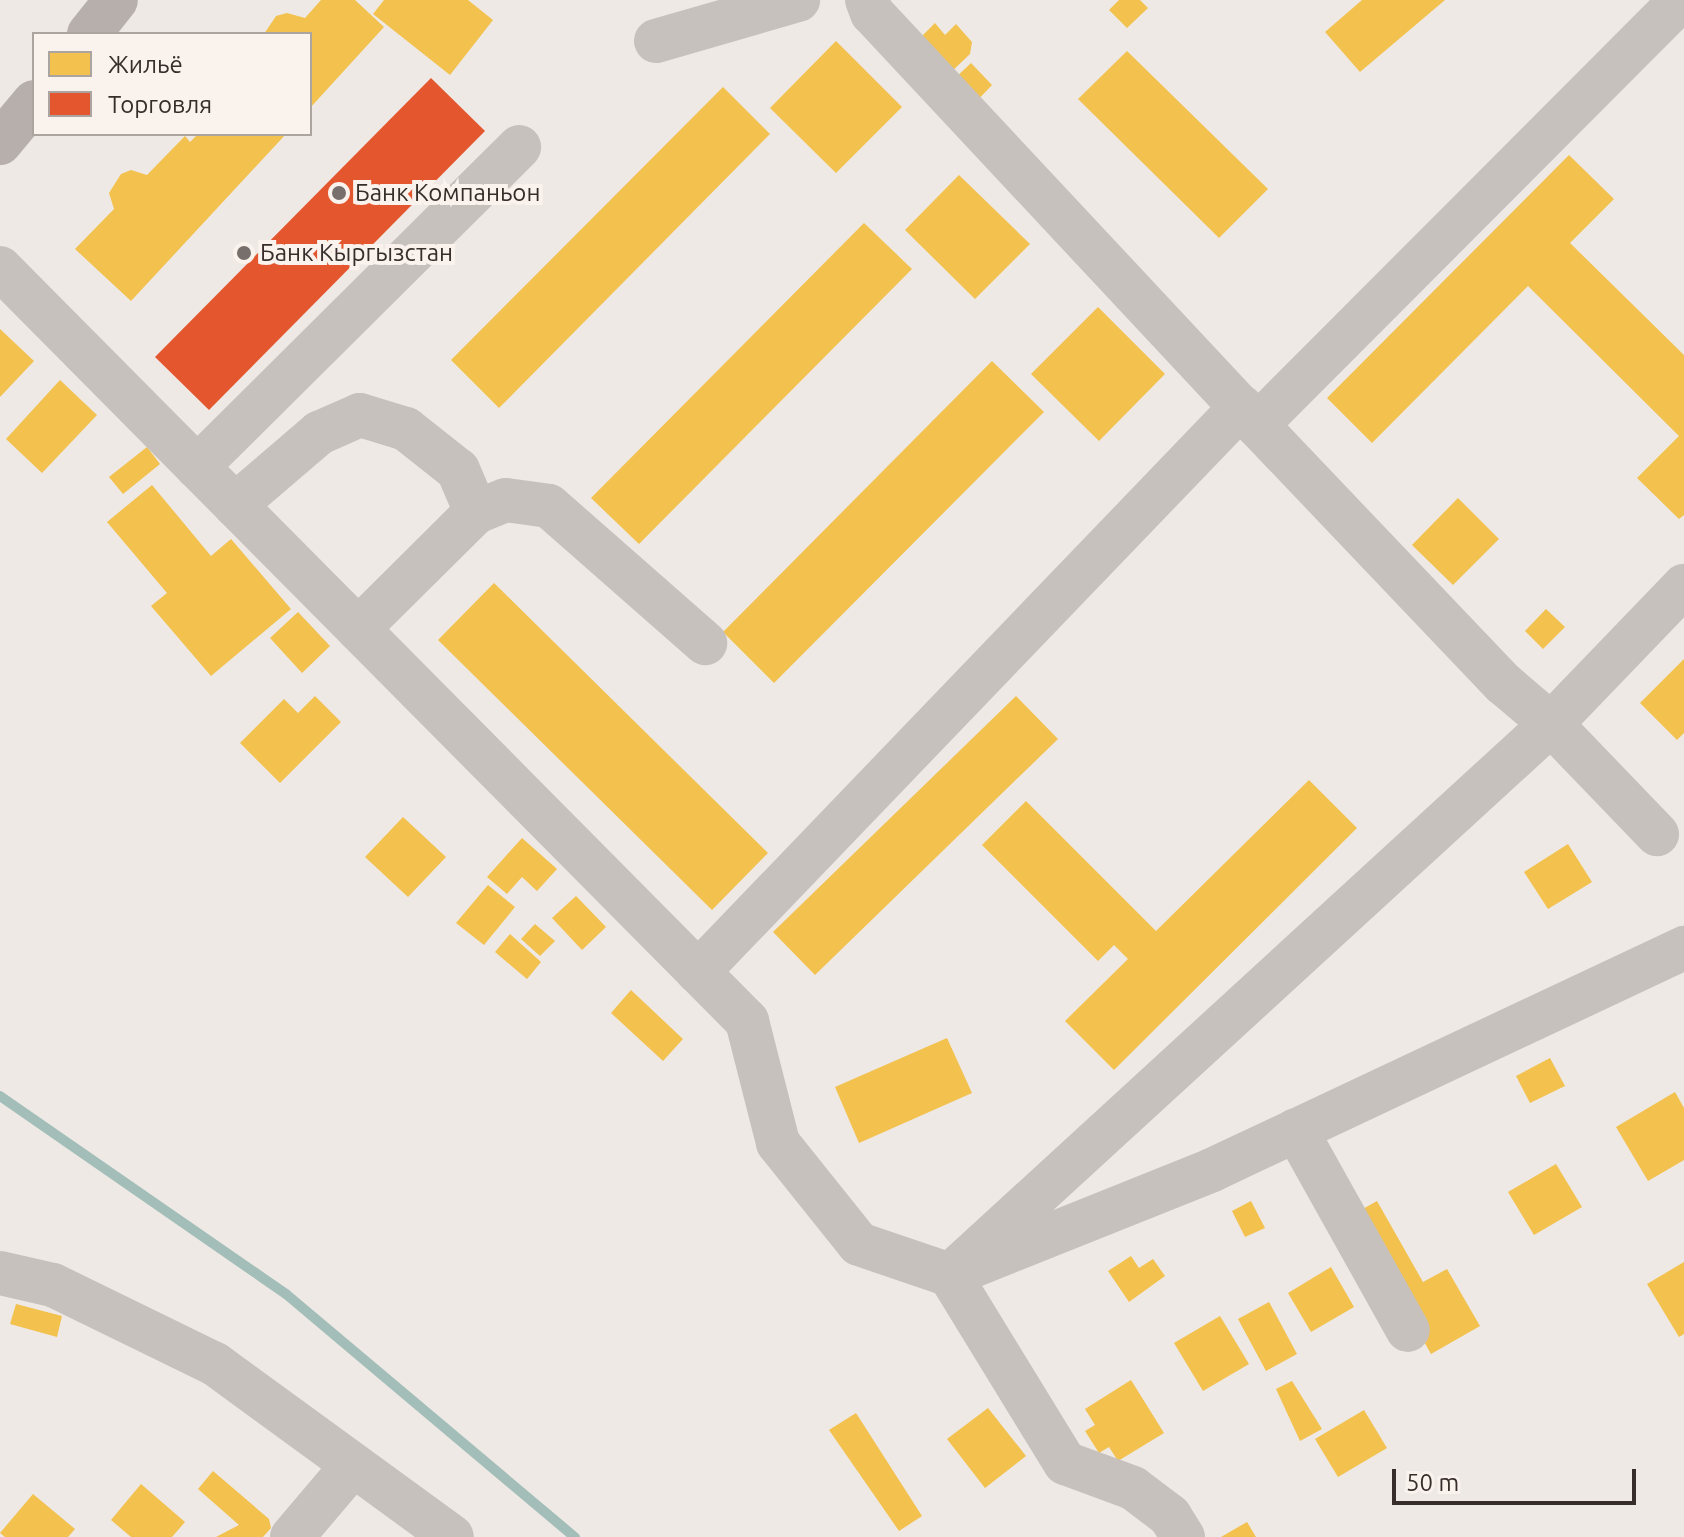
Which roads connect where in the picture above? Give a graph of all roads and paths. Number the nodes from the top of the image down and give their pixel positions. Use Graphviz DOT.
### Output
graph roads {
  1 [pos="116,0"];
  2 [pos="798,0"];
  3 [pos="1681,0"];
  4 [pos="881,4"];
  5 [pos="91,32"];
  6 [pos="656,41"];
  7 [pos="32,104"];
  8 [pos="0,143"];
  9 [pos="519,147"];
  10 [pos="0,268"];
  11 [pos="1249,416"];
  12 [pos="197,467"];
  13 [pos="235,505"];
  14 [pos="476,512"];
  15 [pos="1684,586"];
  16 [pos="358,629"];
  17 [pos="705,643"];
  18 [pos="1551,724"];
  19 [pos="1657,834"];
  20 [pos="1684,948"];
  21 [pos="698,972"];
  22 [pos="1296,1130"];
  23 [pos="0,1273"];
  24 [pos="950,1275"];
  25 [pos="1408,1330"];
  26 [pos="353,1465"];
  27 [pos="292,1537"];
  28 [pos="452,1537"];
  29 [pos="1183,1537"];
  1 -- 5 [label="main road"];
  2 -- 6 [label="street"];
  3 -- 11 [label="street"];
  4 -- 11 [label="street"];
  7 -- 8 [label="main road"];
  9 -- 12 [label="street"];
  10 -- 12 [label="street"];
  11 -- 18 [label="street"];
  11 -- 21 [label="street"];
  12 -- 13 [label="street"];
  13 -- 14 [label="street"];
  13 -- 16 [label="street"];
  14 -- 16 [label="street"];
  14 -- 17 [label="street"];
  15 -- 18 [label="street"];
  16 -- 21 [label="street"];
  18 -- 19 [label="street"];
  18 -- 24 [label="street"];
  20 -- 22 [label="street"];
  21 -- 24 [label="street"];
  22 -- 24 [label="street"];
  22 -- 25 [label="street"];
  23 -- 26 [label="street"];
  24 -- 29 [label="street"];
  26 -- 27 [label="street"];
  26 -- 28 [label="street"];
}
